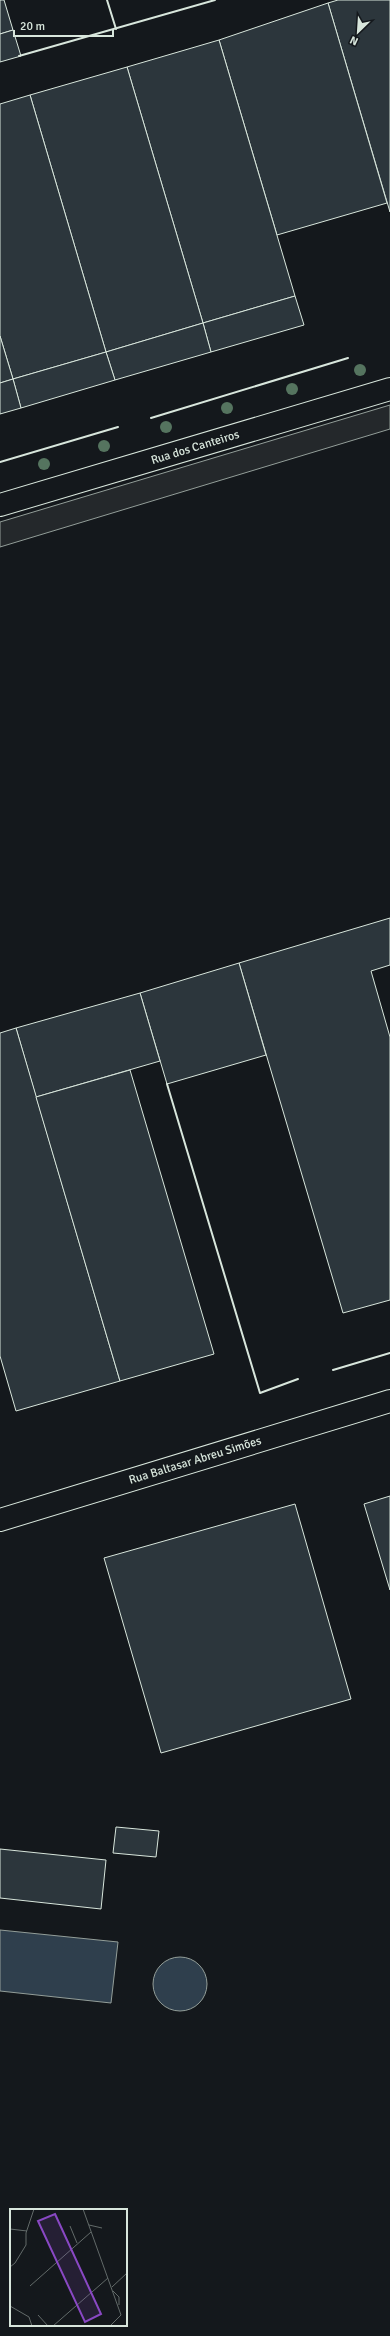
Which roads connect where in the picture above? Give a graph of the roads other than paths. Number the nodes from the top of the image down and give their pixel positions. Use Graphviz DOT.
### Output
graph roads {
  1 [pos="390,389"];
  2 [pos="0,505"];
  3 [pos="390,1401"];
  4 [pos="0,1520"];
  1 -- 2 [label="street, Rua dos Canteiros"];
  3 -- 4 [label="street, Rua Baltasar Abreu Simões"];
}
